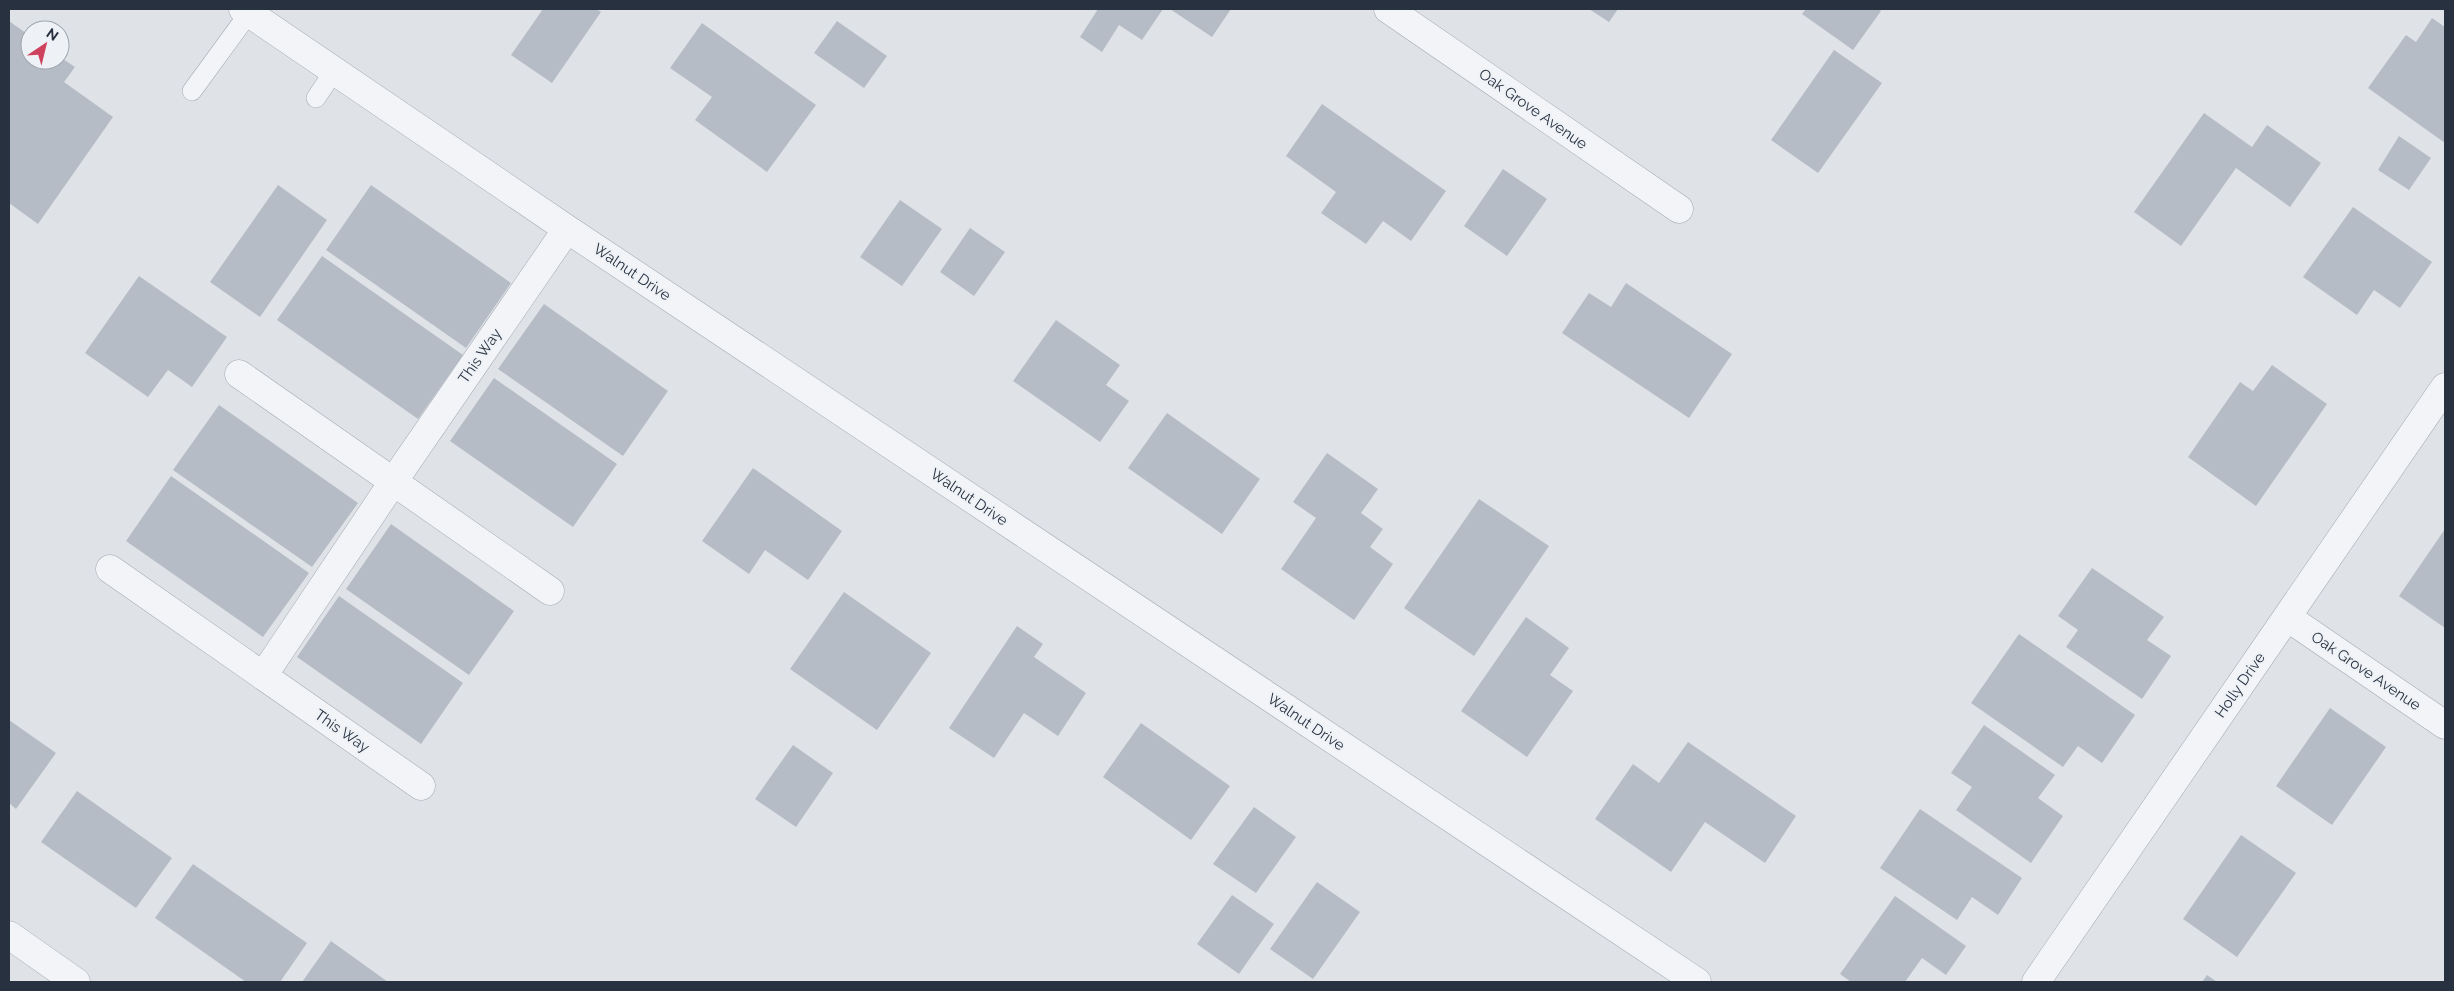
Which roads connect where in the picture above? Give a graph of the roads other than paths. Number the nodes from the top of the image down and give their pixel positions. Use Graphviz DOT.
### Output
graph roads {
  1 [pos="1388,9"];
  2 [pos="246,11"];
  3 [pos="334,71"];
  4 [pos="192,91"];
  5 [pos="316,98"];
  6 [pos="1679,209"];
  7 [pos="567,229"];
  8 [pos="239,374"];
  9 [pos="2445,387"];
  10 [pos="393,482"];
  11 [pos="110,569"];
  12 [pos="550,591"];
  13 [pos="2287,617"];
  14 [pos="263,676"];
  15 [pos="2445,725"];
  16 [pos="421,786"];
  17 [pos="9,935"];
  18 [pos="76,982"];
  19 [pos="1697,982"];
  20 [pos="2036,982"];
  1 -- 6 [label="street, Oak Grove Avenue"];
  2 -- 3 [label="street, Walnut Drive"];
  2 -- 4 [label="lane"];
  3 -- 5 [label="lane"];
  3 -- 7 [label="street, Walnut Drive"];
  7 -- 10 [label="street, This Way"];
  7 -- 19 [label="street, Walnut Drive"];
  8 -- 10 [label="street"];
  9 -- 13 [label="street, Holly Drive"];
  10 -- 12 [label="street"];
  10 -- 14 [label="street, This Way"];
  11 -- 14 [label="street, This Way"];
  13 -- 15 [label="street, Oak Grove Avenue"];
  13 -- 20 [label="street, Holly Drive"];
  14 -- 16 [label="street, This Way"];
  17 -- 18 [label="street"];
}
